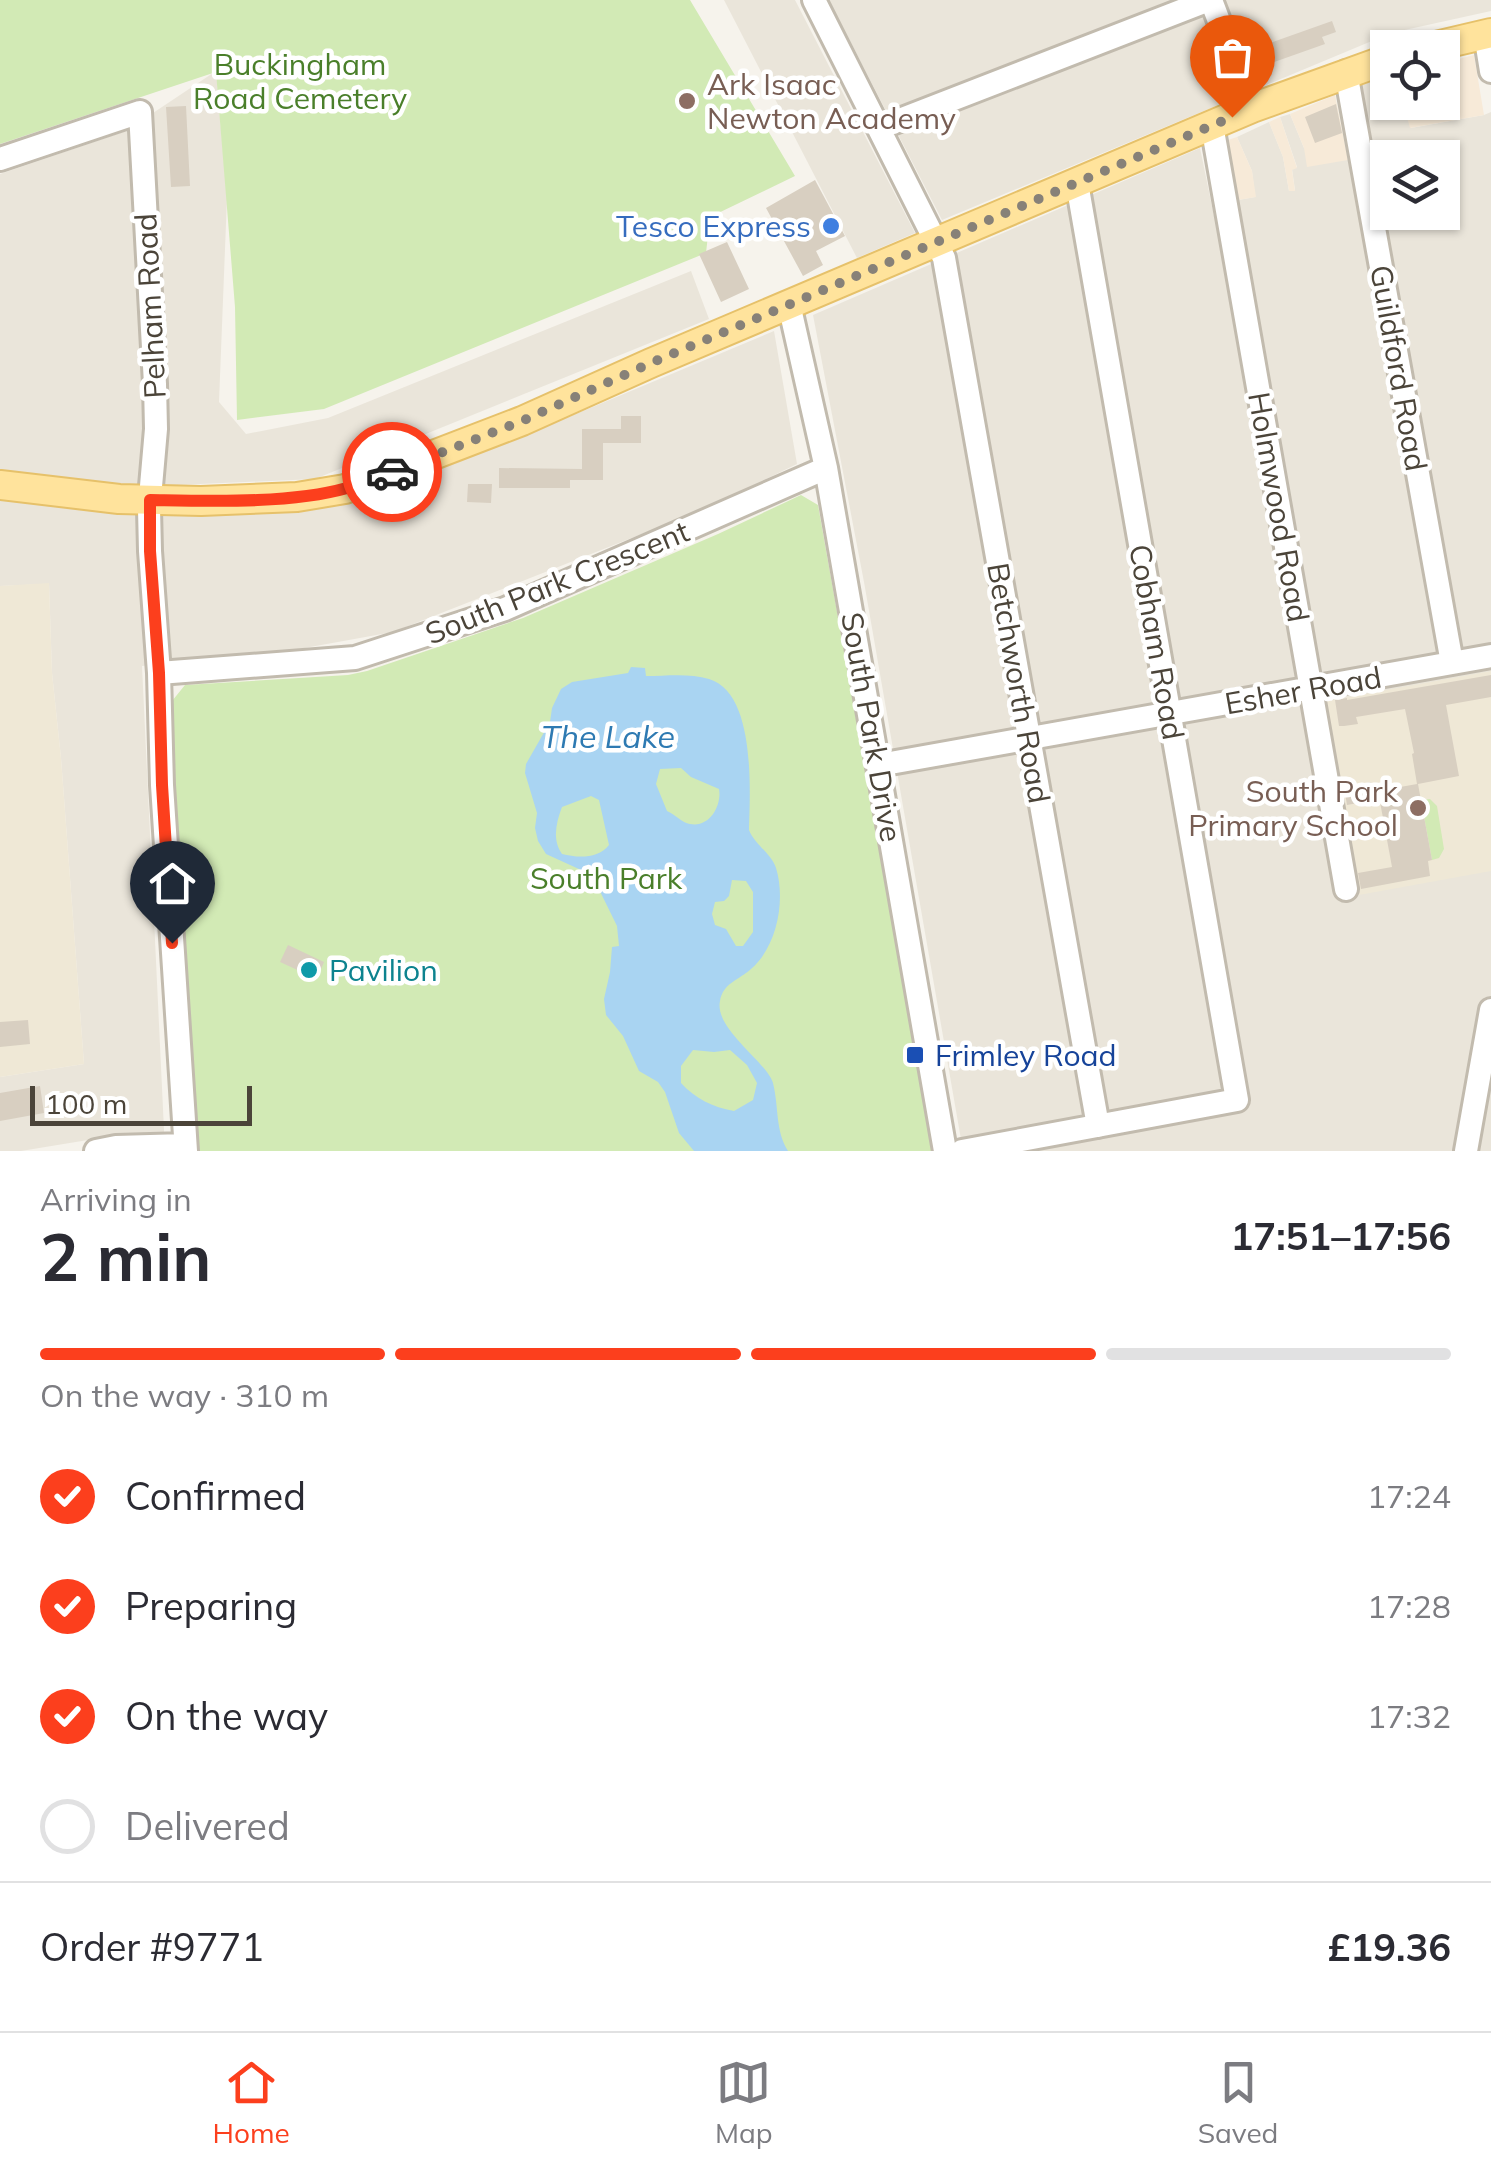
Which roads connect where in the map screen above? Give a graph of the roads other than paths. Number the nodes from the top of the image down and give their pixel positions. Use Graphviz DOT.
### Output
graph roads {
  1 [pos="814,0"];
  2 [pos="1210,0"];
  3 [pos="1488,34"];
  4 [pos="1460,40"];
  5 [pos="1370,64"];
  6 [pos="1491,70"];
  7 [pos="1346,72"];
  8 [pos="1252,108"];
  9 [pos="1212,125"];
  10 [pos="879,128"];
  11 [pos="0,160"];
  12 [pos="1077,183"];
  13 [pos="938,241"];
  14 [pos="790,304"];
  15 [pos="826,468"];
  16 [pos="0,485"];
  17 [pos="150,500"];
  18 [pos="1491,656"];
  19 [pos="1452,663"];
  20 [pos="159,673"];
  21 [pos="1312,689"];
  22 [pos="1170,714"];
  23 [pos="1028,738"];
  24 [pos="879,764"];
  25 [pos="1346,889"];
  26 [pos="1491,1010"];
  27 [pos="1098,1126"];
  28 [pos="185,1148"];
  29 [pos="96,1151"];
  30 [pos="945,1151"];
  31 [pos="962,1151"];
  32 [pos="1466,1151"];
  1 -- 10 [label="street, Betchworth Road"];
  2 -- 8 [label="street"];
  2 -- 10 [label="street"];
  3 -- 4 [label="main road"];
  3 -- 6 [label="street"];
  5 -- 7 [label="main road"];
  7 -- 8 [label="main road"];
  7 -- 19 [label="street, Guildford Road"];
  8 -- 9 [label="main road"];
  9 -- 12 [label="main road"];
  9 -- 21 [label="street, Holmwood Road"];
  10 -- 13 [label="street, Betchworth Road"];
  11 -- 17 [label="street, Pelham Road"];
  12 -- 13 [label="main road"];
  12 -- 22 [label="street, Cobham Road"];
  13 -- 14 [label="main road"];
  13 -- 23 [label="street, Betchworth Road"];
  14 -- 15 [label="street, South Park Drive"];
  14 -- 17 [label="main road"];
  15 -- 20 [label="street, South Park Crescent"];
  15 -- 24 [label="street, South Park Drive"];
  16 -- 17 [label="main road"];
  17 -- 20 [label="street, Pelham Road"];
  18 -- 19 [label="street, Esher Road"];
  19 -- 21 [label="street, Esher Road"];
  20 -- 28 [label="street, Pelham Road"];
  21 -- 22 [label="street, Esher Road"];
  21 -- 25 [label="street, Holmwood Road"];
  22 -- 23 [label="street, Esher Road"];
  22 -- 27 [label="street, Cobham Road"];
  23 -- 24 [label="street, Esher Road"];
  23 -- 27 [label="street, Betchworth Road"];
  24 -- 30 [label="street, South Park Drive"];
  26 -- 32 [label="street"];
  27 -- 31 [label="street"];
  28 -- 29 [label="street"];
}
